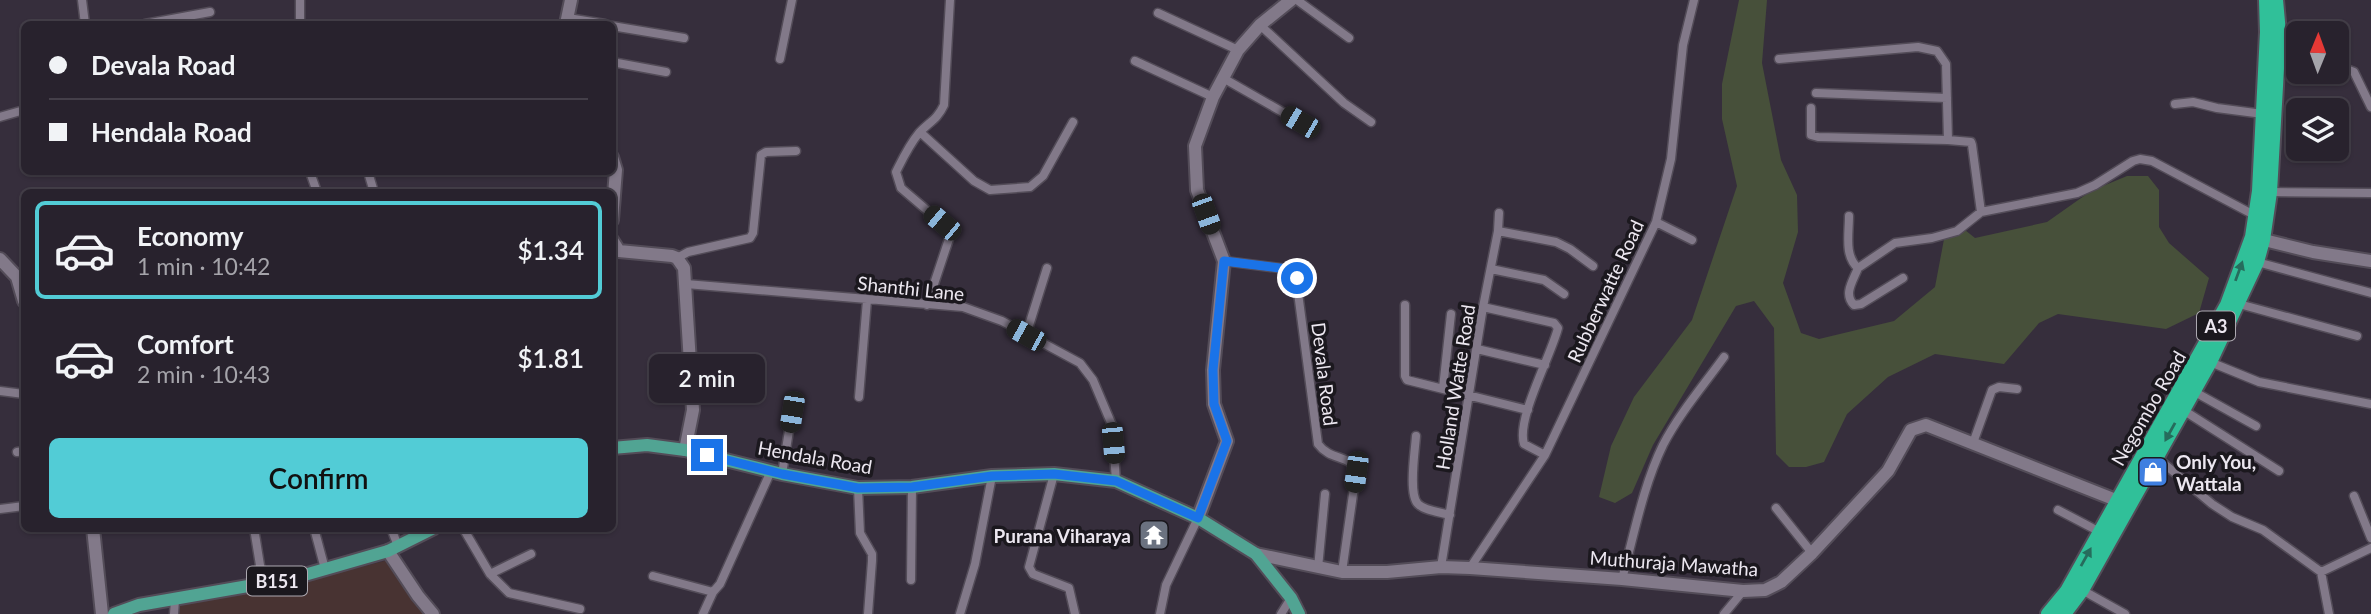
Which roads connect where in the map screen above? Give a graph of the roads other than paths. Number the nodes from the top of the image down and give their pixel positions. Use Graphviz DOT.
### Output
graph roads {
  1 [pos="82,0"];
  2 [pos="300,0"];
  3 [pos="571,0"];
  4 [pos="792,0"];
  5 [pos="950,0"];
  6 [pos="1291,0"];
  7 [pos="1297,0"];
  8 [pos="1694,0"];
  9 [pos="2266,0"];
  10 [pos="2276,0"];
  11 [pos="210,12"];
  12 [pos="1158,13"];
  13 [pos="85,21"];
  14 [pos="161,21"];
  15 [pos="300,21"];
  16 [pos="567,21"];
  17 [pos="1260,25"];
  18 [pos="616,27"];
  19 [pos="684,38"];
  20 [pos="1349,38"];
  21 [pos="1238,50"];
  22 [pos="2278,57"];
  23 [pos="2286,58"];
  24 [pos="780,59"];
  25 [pos="1779,59"];
  26 [pos="1135,61"];
  27 [pos="616,63"];
  28 [pos="2349,70"];
  29 [pos="666,72"];
  30 [pos="1223,78"];
  31 [pos="1816,93"];
  32 [pos="1213,97"];
  33 [pos="1947,98"];
  34 [pos="2175,104"];
  35 [pos="2371,107"];
  36 [pos="1811,108"];
  37 [pos="21,111"];
  38 [pos="2263,114"];
  39 [pos="0,117"];
  40 [pos="1073,122"];
  41 [pos="1300,122"];
  42 [pos="1371,122"];
  43 [pos="920,132"];
  44 [pos="1948,140"];
  45 [pos="796,151"];
  46 [pos="2265,192"];
  47 [pos="2371,193"];
  48 [pos="1981,212"];
  49 [pos="1499,213"];
  50 [pos="1849,216"];
  51 [pos="2256,216"];
  52 [pos="1656,222"];
  53 [pos="1498,231"];
  54 [pos="2257,239"];
  55 [pos="1692,240"];
  56 [pos="616,247"];
  57 [pos="677,258"];
  58 [pos="0,259"];
  59 [pos="1224,261"];
  60 [pos="2371,261"];
  61 [pos="2257,262"];
  62 [pos="1593,266"];
  63 [pos="1047,268"];
  64 [pos="1858,268"];
  65 [pos="1491,269"];
  66 [pos="1903,278"];
  67 [pos="686,284"];
  68 [pos="21,291"];
  69 [pos="2371,293"];
  70 [pos="1564,294"];
  71 [pos="867,300"];
  72 [pos="2239,304"];
  73 [pos="927,305"];
  74 [pos="1405,305"];
  75 [pos="1483,307"];
  76 [pos="1451,314"];
  77 [pos="1026,335"];
  78 [pos="2357,336"];
  79 [pos="1477,349"];
  80 [pos="1724,357"];
  81 [pos="2210,362"];
  82 [pos="1545,365"];
  83 [pos="1443,387"];
  84 [pos="2017,389"];
  85 [pos="0,391"];
  86 [pos="2193,391"];
  87 [pos="21,394"];
  88 [pos="1470,395"];
  89 [pos="859,397"];
  90 [pos="2371,404"];
  91 [pos="1528,410"];
  92 [pos="2182,410"];
  93 [pos="792,412"];
  94 [pos="2256,426"];
  95 [pos="1416,436"];
  96 [pos="1973,443"];
  97 [pos="616,448"];
  98 [pos="685,450"];
  99 [pos="1545,455"];
  100 [pos="2156,457"];
  101 [pos="2279,471"];
  102 [pos="776,473"];
  103 [pos="1054,474"];
  104 [pos="992,476"];
  105 [pos="1116,481"];
  106 [pos="912,487"];
  107 [pos="858,488"];
  108 [pos="1325,494"];
  109 [pos="2354,496"];
  110 [pos="2124,503"];
  111 [pos="21,506"];
  112 [pos="0,509"];
  113 [pos="1776,509"];
  114 [pos="2058,510"];
  115 [pos="1450,515"];
  116 [pos="1198,518"];
  117 [pos="93,532"];
  118 [pos="255,532"];
  119 [pos="315,532"];
  120 [pos="391,532"];
  121 [pos="426,532"];
  122 [pos="465,532"];
  123 [pos="2100,532"];
  124 [pos="2371,538"];
  125 [pos="2371,548"];
  126 [pos="393,549"];
  127 [pos="1812,553"];
  128 [pos="531,554"];
  129 [pos="1256,554"];
  130 [pos="1441,567"];
  131 [pos="1318,568"];
  132 [pos="1470,568"];
  133 [pos="325,569"];
  134 [pos="1342,572"];
  135 [pos="2321,572"];
  136 [pos="490,575"];
  137 [pos="653,576"];
  138 [pos="1622,579"];
  139 [pos="911,580"];
  140 [pos="263,584"];
  141 [pos="2082,590"];
  142 [pos="1742,591"];
  143 [pos="713,592"];
  144 [pos="1291,598"];
  145 [pos="175,600"];
  146 [pos="580,609"];
  147 [pos="102,614"];
  148 [pos="114,614"];
  149 [pos="174,614"];
  150 [pos="433,614"];
  151 [pos="703,614"];
  152 [pos="868,614"];
  153 [pos="960,614"];
  154 [pos="1074,614"];
  155 [pos="1160,614"];
  156 [pos="1281,614"];
  157 [pos="1299,614"];
  158 [pos="1724,614"];
  159 [pos="2048,614"];
  160 [pos="2064,614"];
  161 [pos="2125,614"];
  162 [pos="2329,614"];
  1 -- 13 [label="street"];
  2 -- 15 [label="street"];
  3 -- 16 [label="street"];
  4 -- 24 [label="street"];
  5 -- 43 [label="street"];
  6 -- 17 [label="street"];
  7 -- 20 [label="street"];
  8 -- 52 [label="street, Rubberwatte Road"];
  9 -- 38 [label="highway, Negombo Road / A3"];
  10 -- 22 [label="highway, Negombo Road / A3"];
  11 -- 14 [label="street"];
  12 -- 21 [label="street"];
  17 -- 21 [label="street"];
  17 -- 42 [label="street"];
  18 -- 19 [label="street"];
  21 -- 30 [label="street"];
  22 -- 23 [label="street"];
  22 -- 46 [label="highway, Negombo Road / A3"];
  25 -- 33 [label="street"];
  26 -- 32 [label="street"];
  27 -- 29 [label="street"];
  28 -- 35 [label="street"];
  30 -- 32 [label="street"];
  30 -- 41 [label="street"];
  31 -- 33 [label="street"];
  32 -- 59 [label="street"];
  33 -- 44 [label="street"];
  34 -- 38 [label="street"];
  36 -- 44 [label="street"];
  37 -- 39 [label="street"];
  38 -- 46 [label="highway, Negombo Road / A3"];
  40 -- 43 [label="street"];
  43 -- 73 [label="street"];
  44 -- 48 [label="street"];
  45 -- 57 [label="street"];
  46 -- 47 [label="street"];
  46 -- 51 [label="highway, Negombo Road / A3"];
  46 -- 54 [label="highway, Negombo Road / A3"];
  48 -- 51 [label="street"];
  48 -- 64 [label="street"];
  49 -- 53 [label="street, Holland Watte Road"];
  50 -- 64 [label="street"];
  51 -- 54 [label="highway, Negombo Road / A3"];
  52 -- 55 [label="street"];
  52 -- 99 [label="street, Rubberwatte Road"];
  53 -- 62 [label="street"];
  53 -- 65 [label="street, Holland Watte Road"];
  54 -- 60 [label="street"];
  54 -- 61 [label="highway, Negombo Road / A3"];
  110 -- 54 [label="highway, Negombo Road / A3, one-way"];
  56 -- 57 [label="street"];
  57 -- 67 [label="street"];
  58 -- 68 [label="street"];
  59 -- 116 [label="street"];
  59 -- 134 [label="street, Devala Road"];
  61 -- 69 [label="street"];
  61 -- 72 [label="highway, Negombo Road / A3"];
  63 -- 77 [label="street"];
  64 -- 66 [label="street"];
  65 -- 70 [label="street"];
  65 -- 75 [label="street, Holland Watte Road"];
  67 -- 71 [label="street, Shanthi Lane"];
  67 -- 98 [label="street"];
  71 -- 73 [label="street, Shanthi Lane"];
  71 -- 89 [label="street"];
  72 -- 78 [label="street"];
  72 -- 81 [label="highway, Negombo Road / A3"];
  73 -- 77 [label="street, Shanthi Lane"];
  74 -- 83 [label="street"];
  75 -- 79 [label="street, Holland Watte Road"];
  75 -- 82 [label="street"];
  76 -- 83 [label="street"];
  77 -- 105 [label="street, Shanthi Lane"];
  79 -- 82 [label="street"];
  79 -- 88 [label="street, Holland Watte Road"];
  80 -- 138 [label="street"];
  81 -- 86 [label="highway, Negombo Road / A3"];
  81 -- 90 [label="street"];
  82 -- 91 [label="street"];
  83 -- 88 [label="street"];
  84 -- 96 [label="street"];
  85 -- 87 [label="street"];
  86 -- 92 [label="highway, Negombo Road / A3"];
  86 -- 94 [label="street"];
  88 -- 91 [label="street"];
  88 -- 115 [label="street, Holland Watte Road"];
  91 -- 99 [label="street"];
  92 -- 100 [label="highway, Negombo Road / A3, one-way"];
  92 -- 101 [label="street"];
  93 -- 102 [label="street"];
  95 -- 115 [label="street"];
  96 -- 110 [label="street, Muthuraja Mawatha"];
  96 -- 127 [label="street, Muthuraja Mawatha"];
  97 -- 98 [label="main road, Hendala Road"];
  98 -- 102 [label="main road, Hendala Road"];
  99 -- 132 [label="street, Rubberwatte Road"];
  100 -- 110 [label="highway, Negombo Road / A3"];
  100 -- 135 [label="street"];
  102 -- 107 [label="main road, Hendala Road"];
  102 -- 143 [label="street"];
  103 -- 104 [label="main road, Hendala Road"];
  103 -- 105 [label="main road, Hendala Road"];
  103 -- 154 [label="street"];
  104 -- 106 [label="main road, Hendala Road"];
  104 -- 153 [label="street"];
  105 -- 116 [label="main road, Hendala Road"];
  106 -- 107 [label="main road, Hendala Road"];
  106 -- 139 [label="street"];
  107 -- 152 [label="street"];
  108 -- 131 [label="street"];
  109 -- 124 [label="street"];
  110 -- 123 [label="highway, Negombo Road / A3"];
  110 -- 141 [label="highway, Negombo Road / A3"];
  111 -- 112 [label="street"];
  113 -- 127 [label="street"];
  114 -- 123 [label="street"];
  115 -- 130 [label="street, Holland Watte Road"];
  116 -- 129 [label="main road, Hendala Road"];
  116 -- 155 [label="street"];
  117 -- 147 [label="street"];
  118 -- 140 [label="street"];
  119 -- 133 [label="street"];
  120 -- 126 [label="street"];
  121 -- 126 [label="main road, B151"];
  122 -- 136 [label="street"];
  159 -- 123 [label="highway, Negombo Road / A3, one-way"];
  125 -- 135 [label="street"];
  126 -- 133 [label="main road, B151"];
  126 -- 150 [label="street"];
  127 -- 142 [label="street, Muthuraja Mawatha"];
  128 -- 136 [label="street"];
  129 -- 131 [label="street, Muthuraja Mawatha"];
  129 -- 144 [label="main road, Hendala Road"];
  130 -- 132 [label="street, Muthuraja Mawatha"];
  130 -- 134 [label="street, Muthuraja Mawatha"];
  131 -- 134 [label="street, Muthuraja Mawatha"];
  132 -- 138 [label="street, Muthuraja Mawatha"];
  133 -- 140 [label="main road, B151"];
  135 -- 162 [label="street"];
  136 -- 146 [label="street"];
  137 -- 143 [label="street"];
  138 -- 142 [label="street, Muthuraja Mawatha"];
  140 -- 145 [label="main road, B151"];
  141 -- 160 [label="highway, Negombo Road / A3"];
  141 -- 161 [label="street"];
  142 -- 158 [label="street"];
  143 -- 151 [label="street"];
  144 -- 156 [label="street"];
  144 -- 157 [label="main road, Hendala Road"];
  145 -- 148 [label="main road, B151"];
  145 -- 149 [label="street"];
}
